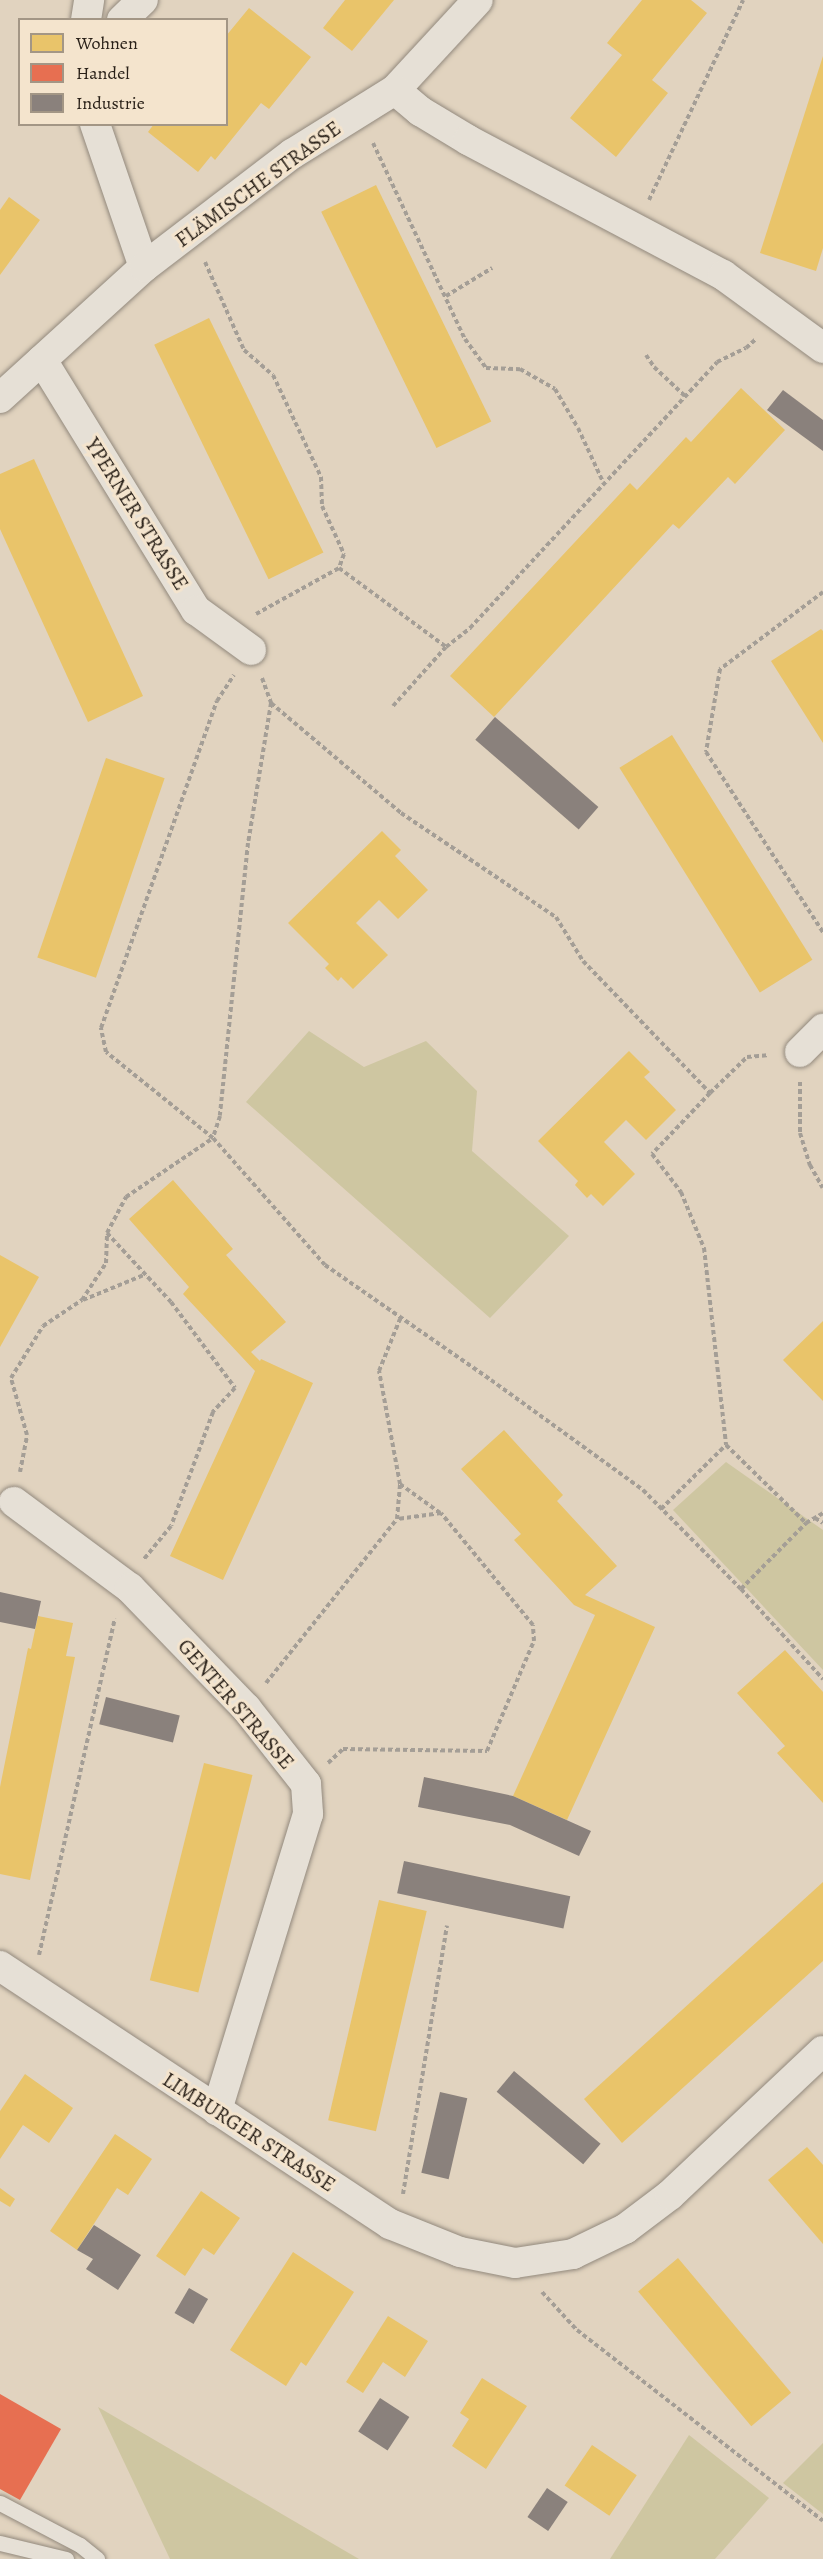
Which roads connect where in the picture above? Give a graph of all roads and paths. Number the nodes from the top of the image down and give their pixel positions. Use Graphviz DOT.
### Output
graph roads {
  1 [pos="89,0"];
  2 [pos="143,0"];
  3 [pos="478,0"];
  4 [pos="743,0"];
  5 [pos="86,18"];
  6 [pos="124,18"];
  7 [pos="395,90"];
  8 [pos="354,116"];
  9 [pos="96,126"];
  10 [pos="636,229"];
  11 [pos="191,231"];
  12 [pos="144,267"];
  13 [pos="492,268"];
  14 [pos="446,297"];
  15 [pos="779,316"];
  16 [pos="823,348"];
  17 [pos="646,355"];
  18 [pos="42,360"];
  19 [pos="685,396"];
  20 [pos="0,398"];
  21 [pos="604,484"];
  22 [pos="339,568"];
  23 [pos="823,591"];
  24 [pos="239,641"];
  25 [pos="446,647"];
  26 [pos="271,703"];
  27 [pos="393,706"];
  28 [pos="823,932"];
  29 [pos="823,1029"];
  30 [pos="800,1052"];
  31 [pos="710,1094"];
  32 [pos="213,1138"];
  33 [pos="823,1188"];
  34 [pos="107,1233"];
  35 [pos="146,1274"];
  36 [pos="82,1300"];
  37 [pos="399,1318"];
  38 [pos="726,1445"];
  39 [pos="400,1484"];
  40 [pos="14,1502"];
  41 [pos="661,1509"];
  42 [pos="441,1513"];
  43 [pos="823,1513"];
  44 [pos="815,1518"];
  45 [pos="397,1519"];
  46 [pos="806,1523"];
  47 [pos="823,1523"];
  48 [pos="123,1583"];
  49 [pos="741,1589"];
  50 [pos="823,1678"];
  51 [pos="246,1708"];
  52 [pos="306,1784"];
  53 [pos="447,1926"];
  54 [pos="0,1966"];
  55 [pos="26,1984"];
  56 [pos="823,2051"];
  57 [pos="217,2110"];
  58 [pos="390,2224"];
  59 [pos="514,2263"];
  60 [pos="0,2503"];
  61 [pos="823,2521"];
  62 [pos="0,2542"];
  63 [pos="66,2559"];
  64 [pos="97,2559"];
  1 -- 5 [label="street"];
  2 -- 6 [label="street"];
  3 -- 7 [label="street, FLÄMISCHE STRASSE"];
  4 -- 10 [label="path"];
  7 -- 8 [label="street, FLÄMISCHE STRASSE"];
  7 -- 10 [label="street"];
  8 -- 11 [label="street, FLÄMISCHE STRASSE"];
  8 -- 14 [label="path"];
  9 -- 12 [label="street"];
  10 -- 15 [label="street"];
  11 -- 12 [label="street, FLÄMISCHE STRASSE"];
  11 -- 22 [label="path"];
  12 -- 18 [label="street, FLÄMISCHE STRASSE"];
  13 -- 14 [label="path"];
  14 -- 21 [label="path"];
  15 -- 16 [label="street"];
  15 -- 19 [label="path"];
  17 -- 19 [label="path"];
  18 -- 20 [label="street, FLÄMISCHE STRASSE"];
  18 -- 24 [label="street, YPERNER STRASSE"];
  19 -- 21 [label="path"];
  21 -- 25 [label="path"];
  22 -- 24 [label="path"];
  22 -- 25 [label="path"];
  23 -- 28 [label="path"];
  24 -- 26 [label="path"];
  24 -- 32 [label="path"];
  25 -- 27 [label="path"];
  26 -- 31 [label="path"];
  26 -- 32 [label="path"];
  29 -- 30 [label="street"];
  30 -- 31 [label="path"];
  30 -- 33 [label="path"];
  31 -- 38 [label="path"];
  32 -- 34 [label="path"];
  32 -- 37 [label="path"];
  34 -- 35 [label="path"];
  34 -- 36 [label="path"];
  35 -- 36 [label="path"];
  35 -- 48 [label="path"];
  36 -- 40 [label="path"];
  37 -- 39 [label="path"];
  37 -- 41 [label="path"];
  38 -- 41 [label="path"];
  38 -- 46 [label="path"];
  39 -- 42 [label="path"];
  39 -- 45 [label="path"];
  40 -- 48 [label="street, GENTER STRASSE"];
  41 -- 49 [label="path"];
  42 -- 45 [label="path"];
  42 -- 52 [label="path"];
  43 -- 44 [label="path"];
  44 -- 46 [label="path"];
  44 -- 47 [label="path"];
  45 -- 51 [label="path"];
  46 -- 49 [label="path"];
  48 -- 51 [label="street, GENTER STRASSE"];
  48 -- 55 [label="path"];
  49 -- 50 [label="path"];
  51 -- 52 [label="street, GENTER STRASSE"];
  52 -- 57 [label="street, GENTER STRASSE"];
  53 -- 58 [label="path"];
  54 -- 55 [label="street, LIMBURGER STRASSE"];
  55 -- 57 [label="street, LIMBURGER STRASSE"];
  56 -- 59 [label="street"];
  57 -- 58 [label="street, LIMBURGER STRASSE"];
  58 -- 59 [label="street, LIMBURGER STRASSE"];
  59 -- 61 [label="path"];
  60 -- 64 [label="lane"];
  62 -- 63 [label="lane"];
}
